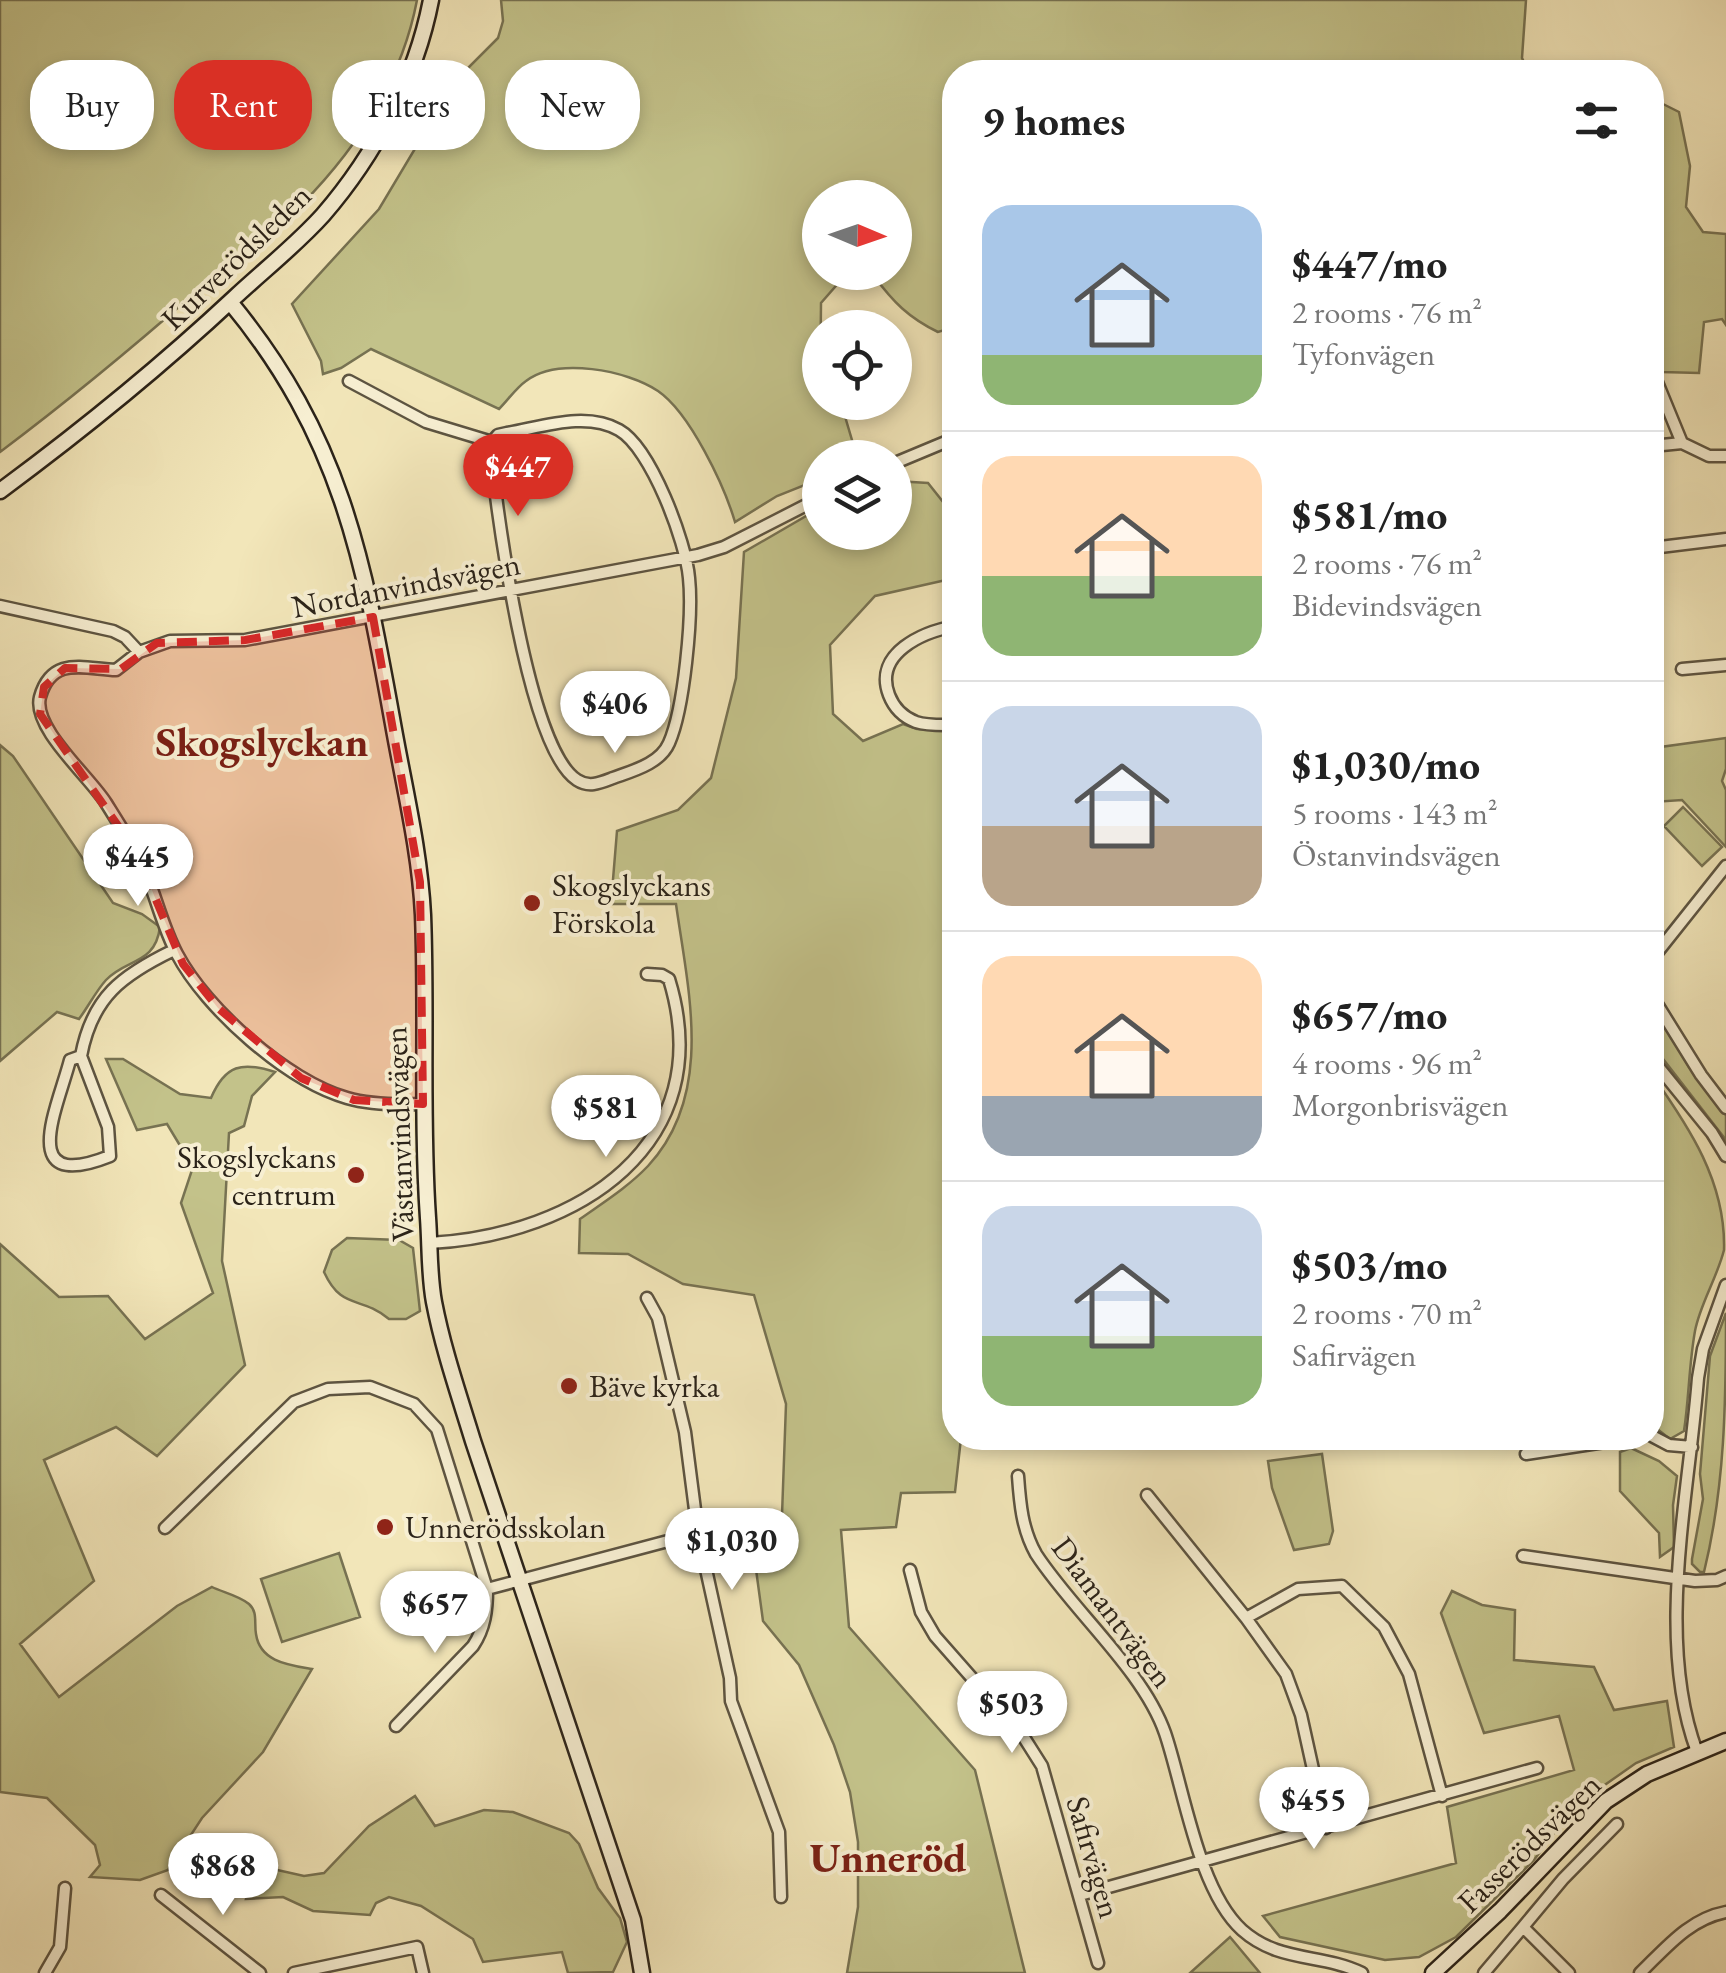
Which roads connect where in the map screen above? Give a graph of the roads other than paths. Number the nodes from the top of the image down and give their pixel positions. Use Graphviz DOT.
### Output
graph roads {
  1 [pos="431,0"];
  2 [pos="230,302"];
  3 [pos="349,381"];
  4 [pos="1664,399"];
  5 [pos="492,442"];
  6 [pos="1682,443"];
  7 [pos="942,444"];
  8 [pos="1664,445"];
  9 [pos="1726,456"];
  10 [pos="912,457"];
  11 [pos="0,491"];
  12 [pos="802,507"];
  13 [pos="1726,539"];
  14 [pos="1664,547"];
  15 [pos="685,557"];
  16 [pos="512,590"];
  17 [pos="0,606"];
  18 [pos="373,617"];
  19 [pos="942,630"];
  20 [pos="139,652"];
  21 [pos="1726,665"];
  22 [pos="1682,669"];
  23 [pos="942,724"];
  24 [pos="1726,866"];
  25 [pos="1664,944"];
  26 [pos="174,950"];
  27 [pos="646,974"];
  28 [pos="1664,1016"];
  29 [pos="80,1056"];
  30 [pos="1664,1074"];
  31 [pos="422,1104"];
  32 [pos="1726,1108"];
  33 [pos="1726,1156"];
  34 [pos="430,1243"];
  35 [pos="1726,1285"];
  36 [pos="647,1298"];
  37 [pos="1664,1444"];
  38 [pos="1692,1447"];
  39 [pos="1552,1450"];
  40 [pos="1526,1454"];
  41 [pos="1018,1476"];
  42 [pos="1147,1495"];
  43 [pos="164,1528"];
  44 [pos="698,1534"];
  45 [pos="1523,1556"];
  46 [pos="910,1570"];
  47 [pos="1726,1576"];
  48 [pos="1678,1578"];
  49 [pos="520,1580"];
  50 [pos="487,1589"];
  51 [pos="1246,1618"];
  52 [pos="396,1726"];
  53 [pos="1726,1742"];
  54 [pos="1697,1752"];
  55 [pos="1537,1768"];
  56 [pos="1442,1796"];
  57 [pos="1617,1824"];
  58 [pos="1326,1828"];
  59 [pos="1204,1863"];
  60 [pos="65,1888"];
  61 [pos="161,1894"];
  62 [pos="1080,1895"];
  63 [pos="781,1897"];
  64 [pos="1726,1912"];
  65 [pos="1523,1927"];
  66 [pos="1098,1963"];
  67 [pos="45,1973"];
  68 [pos="260,1973"];
  69 [pos="294,1973"];
  70 [pos="422,1973"];
  71 [pos="642,1973"];
  72 [pos="1362,1973"];
  73 [pos="1433,1973"];
  74 [pos="1484,1973"];
  75 [pos="1569,1973"];
  76 [pos="1640,1973"];
  1 -- 2 [label="street, Kurverödsleden"];
  2 -- 11 [label="street, Kurverödsleden"];
  2 -- 18 [label="street, Västanvindsvägen"];
  3 -- 5 [label="street"];
  4 -- 6 [label="street"];
  5 -- 15 [label="street"];
  5 -- 16 [label="street"];
  6 -- 8 [label="street"];
  6 -- 9 [label="street"];
  7 -- 10 [label="street"];
  12 -- 15 [label="street, Nordanvindsvägen"];
  13 -- 14 [label="street"];
  15 -- 16 [label="street, Nordanvindsvägen"];
  15 -- 16 [label="street"];
  16 -- 18 [label="street, Nordanvindsvägen"];
  17 -- 20 [label="street"];
  18 -- 20 [label="street, Nordanvindsvägen"];
  18 -- 31 [label="street, Västanvindsvägen"];
  19 -- 23 [label="street"];
  20 -- 26 [label="street, Nordanvindsvägen"];
  21 -- 22 [label="street"];
  24 -- 25 [label="street"];
  26 -- 29 [label="street"];
  26 -- 31 [label="street"];
  27 -- 34 [label="street"];
  28 -- 32 [label="street"];
  29 -- 29 [label="street"];
  30 -- 33 [label="street"];
  31 -- 34 [label="street, Västanvindsvägen"];
  34 -- 49 [label="street, Västanvindsvägen"];
  35 -- 38 [label="street"];
  36 -- 44 [label="street"];
  37 -- 38 [label="street"];
  38 -- 48 [label="street"];
  39 -- 40 [label="street"];
  41 -- 59 [label="street, Diamantvägen"];
  42 -- 51 [label="street"];
  43 -- 50 [label="street"];
  44 -- 49 [label="street"];
  44 -- 63 [label="street"];
  45 -- 48 [label="street"];
  46 -- 62 [label="street, Safirvägen"];
  47 -- 48 [label="street"];
  48 -- 54 [label="street"];
  49 -- 50 [label="street"];
  49 -- 71 [label="street, Västanvindsvägen"];
  50 -- 52 [label="street"];
  51 -- 56 [label="street"];
  51 -- 58 [label="street"];
  53 -- 54 [label="street, Fasserödsvägen"];
  54 -- 73 [label="street, Fasserödsvägen"];
  55 -- 56 [label="street"];
  56 -- 58 [label="street"];
  57 -- 65 [label="street"];
  58 -- 59 [label="street"];
  59 -- 62 [label="street"];
  59 -- 72 [label="street, Diamantvägen"];
  60 -- 67 [label="street"];
  61 -- 68 [label="street"];
  62 -- 66 [label="street, Safirvägen"];
  64 -- 76 [label="street"];
  65 -- 74 [label="street"];
  65 -- 75 [label="street"];
  69 -- 70 [label="street"];
}
